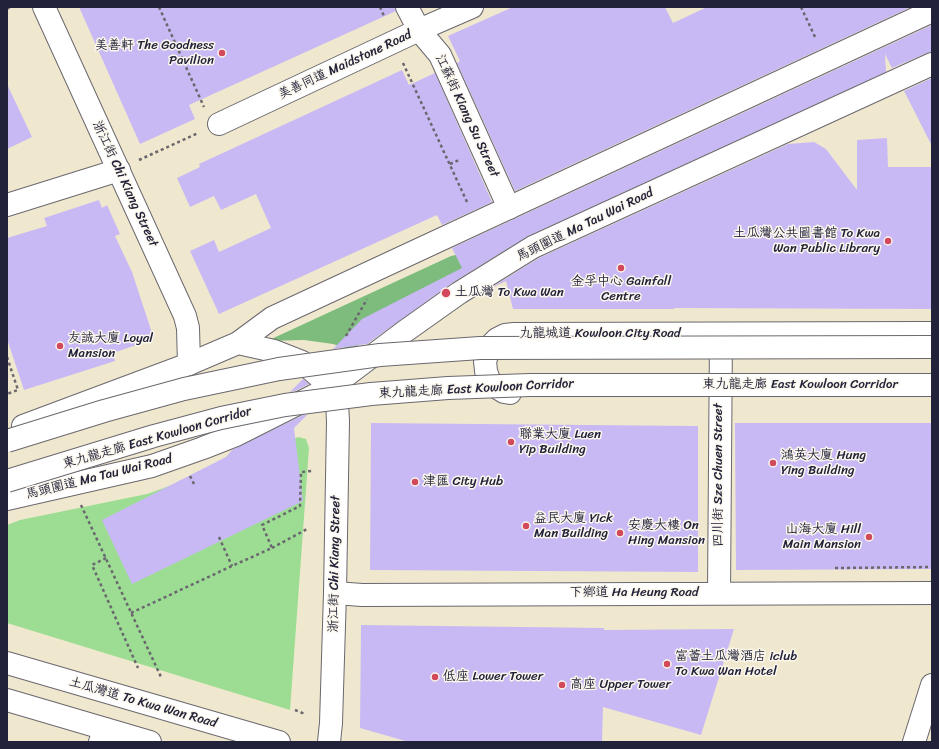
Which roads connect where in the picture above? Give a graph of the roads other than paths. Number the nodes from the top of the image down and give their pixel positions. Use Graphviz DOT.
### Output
graph roads {
  1 [pos="44,7"];
  2 [pos="408,7"];
  3 [pos="472,7"];
  4 [pos="932,11"];
  5 [pos="419,30"];
  6 [pos="932,64"];
  7 [pos="216,125"];
  8 [pos="128,165"];
  9 [pos="7,205"];
  10 [pos="509,208"];
  11 [pos="932,333"];
  12 [pos="721,334"];
  13 [pos="238,343"];
  14 [pos="932,347"];
  15 [pos="189,364"];
  16 [pos="932,385"];
  17 [pos="331,387"];
  18 [pos="932,393"];
  19 [pos="720,394"];
  20 [pos="7,433"];
  21 [pos="7,482"];
  22 [pos="7,499"];
  23 [pos="718,593"];
  24 [pos="932,593"];
  25 [pos="335,594"];
  26 [pos="7,663"];
  27 [pos="932,685"];
  28 [pos="7,700"];
  29 [pos="103,735"];
  30 [pos="150,742"];
  31 [pos="280,742"];
  32 [pos="329,742"];
  33 [pos="914,742"];
  1 -- 8 [label="main road, 浙江街 Chi Kiang Street"];
  2 -- 5 [label="main road, 江蘇街 Kiang Su Street"];
  3 -- 5 [label="main road, 美善同道 Maidstone Road"];
  4 -- 10 [label="main road"];
  5 -- 7 [label="main road, 美善同道 Maidstone Road"];
  5 -- 10 [label="main road, 江蘇街 Kiang Su Street"];
  6 -- 17 [label="main road, 馬頭圍道 Ma Tau Wai Road"];
  8 -- 9 [label="main road"];
  8 -- 15 [label="main road, 浙江街 Chi Kiang Street"];
  10 -- 13 [label="main road"];
  11 -- 12 [label="main road, 九龍城道 Kowloon City Road"];
  12 -- 19 [label="main road, 四川街 Sze Chuen Street"];
  12 -- 19 [label="main road, 九龍城道 Kowloon City Road"];
  13 -- 15 [label="main road"];
  13 -- 17 [label="main road"];
  14 -- 20 [label="main road, bridge"];
  15 -- 20 [label="main road"];
  16 -- 21 [label="main road, 東九龍走廊 East Kowloon Corridor, bridge"];
  17 -- 22 [label="main road, 馬頭圍道 Ma Tau Wai Road"];
  17 -- 25 [label="main road, 浙江街 Chi Kiang Street"];
  18 -- 19 [label="main road, 九龍城道 Kowloon City Road"];
  19 -- 23 [label="main road, 四川街 Sze Chuen Street"];
  23 -- 24 [label="main road, 下鄉道 Ha Heung Road"];
  23 -- 25 [label="main road, 下鄉道 Ha Heung Road"];
  25 -- 32 [label="main road, 浙江街 Chi Kiang Street"];
  26 -- 31 [label="main road, 土瓜灣道 To Kwa Wan Road"];
  27 -- 33 [label="main road"];
  28 -- 29 [label="main road"];
  29 -- 30 [label="main road"];
}
